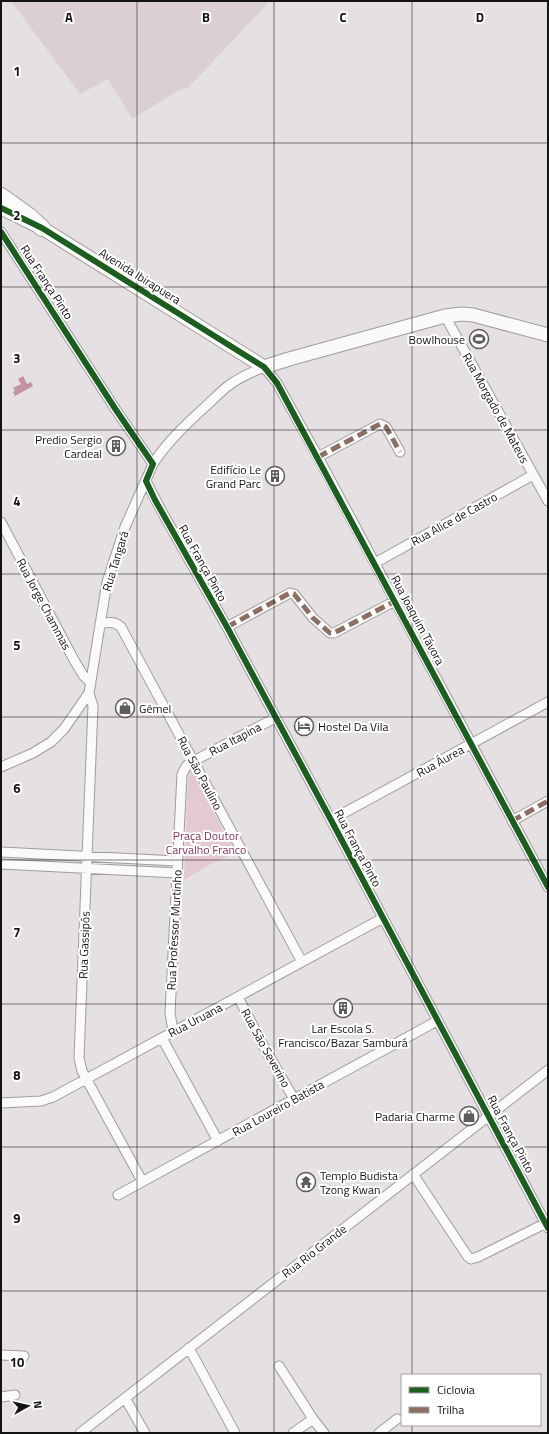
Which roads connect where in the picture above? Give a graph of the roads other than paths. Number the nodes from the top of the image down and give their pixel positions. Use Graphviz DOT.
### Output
graph roads {
  1 [pos="1,196"];
  2 [pos="1,208"];
  3 [pos="42,228"];
  4 [pos="1,232"];
  5 [pos="445,316"];
  6 [pos="548,335"];
  7 [pos="264,367"];
  8 [pos="400,452"];
  9 [pos="318,457"];
  10 [pos="153,464"];
  11 [pos="533,475"];
  12 [pos="146,481"];
  13 [pos="548,501"];
  14 [pos="1,522"];
  15 [pos="375,563"];
  16 [pos="395,601"];
  17 [pos="100,624"];
  18 [pos="226,627"];
  19 [pos="91,683"];
  20 [pos="89,693"];
  21 [pos="548,702"];
  22 [pos="276,718"];
  23 [pos="471,744"];
  24 [pos="194,761"];
  25 [pos="1,768"];
  26 [pos="548,801"];
  27 [pos="331,820"];
  28 [pos="512,821"];
  29 [pos="1,852"];
  30 [pos="87,856"];
  31 [pos="177,861"];
  32 [pos="1,864"];
  33 [pos="87,868"];
  34 [pos="177,873"];
  35 [pos="548,886"];
  36 [pos="383,918"];
  37 [pos="302,962"];
  38 [pos="238,997"];
  39 [pos="437,1021"];
  40 [pos="173,1031"];
  41 [pos="162,1038"];
  42 [pos="548,1070"];
  43 [pos="86,1079"];
  44 [pos="294,1099"];
  45 [pos="1,1103"];
  46 [pos="488,1116"];
  47 [pos="218,1141"];
  48 [pos="413,1174"];
  49 [pos="142,1182"];
  50 [pos="118,1195"];
  51 [pos="547,1225"];
  52 [pos="189,1348"];
  53 [pos="1,1355"];
  54 [pos="24,1356"];
  55 [pos="279,1366"];
  56 [pos="15,1395"];
  57 [pos="1,1397"];
  58 [pos="125,1398"];
  59 [pos="313,1419"];
  60 [pos="397,1419"];
  61 [pos="80,1433"];
  62 [pos="145,1433"];
  63 [pos="235,1433"];
  64 [pos="292,1433"];
  65 [pos="324,1433"];
  66 [pos="379,1433"];
  1 -- 3 [label="highway"];
  2 -- 3 [label="street, Avenida Ibirapuera"];
  3 -- 7 [label="street, Avenida Ibirapuera"];
  4 -- 10 [label="street, Rua França Pinto"];
  5 -- 6 [label="street"];
  5 -- 7 [label="street"];
  5 -- 11 [label="street, Rua Morgado de Mateus"];
  7 -- 9 [label="street, Rua Joaquim Távora"];
  7 -- 10 [label="street, Rua Tangará"];
  8 -- 9 [label="street"];
  9 -- 15 [label="street, Rua Joaquim Távora"];
  10 -- 12 [label="street, Rua Tangará"];
  11 -- 13 [label="street, Rua Morgado de Mateus"];
  11 -- 15 [label="street, Rua Alice de Castro"];
  12 -- 17 [label="street, Rua Tangará"];
  12 -- 18 [label="street, Rua França Pinto"];
  14 -- 19 [label="street, Rua Jorge Chammas"];
  15 -- 16 [label="street, Rua Joaquim Távora"];
  16 -- 18 [label="street"];
  16 -- 23 [label="street, Rua Joaquim Távora"];
  17 -- 19 [label="street, Rua Tangará"];
  17 -- 24 [label="street, Rua São Paulino"];
  18 -- 22 [label="street, Rua França Pinto"];
  19 -- 20 [label="street, Rua Tangará"];
  20 -- 25 [label="street, Rua Tangará"];
  20 -- 30 [label="street, Rua Gassipós"];
  21 -- 23 [label="street, Rua Áurea"];
  22 -- 24 [label="street, Rua Itapina"];
  22 -- 27 [label="street, Rua França Pinto"];
  23 -- 27 [label="street, Rua Áurea"];
  23 -- 28 [label="street, Rua Joaquim Távora"];
  24 -- 31 [label="street, Rua Professor Murtinho"];
  24 -- 37 [label="street, Rua São Paulino"];
  26 -- 28 [label="street"];
  27 -- 36 [label="street, Rua França Pinto"];
  28 -- 35 [label="street, Rua Joaquim Távora"];
  29 -- 30 [label="street"];
  30 -- 31 [label="street"];
  30 -- 33 [label="street, Rua Gassipós"];
  31 -- 34 [label="street, Rua Professor Murtinho"];
  32 -- 33 [label="street"];
  33 -- 34 [label="street"];
  33 -- 43 [label="street, Rua Gassipós"];
  34 -- 40 [label="street, Rua Professor Murtinho"];
  36 -- 37 [label="street, Rua Uruana"];
  36 -- 39 [label="street, Rua França Pinto"];
  37 -- 38 [label="street, Rua Uruana"];
  38 -- 40 [label="street, Rua Uruana"];
  38 -- 44 [label="street, Rua São Severino"];
  39 -- 44 [label="street, Rua Loureiro Batista"];
  39 -- 46 [label="street, Rua França Pinto"];
  40 -- 41 [label="street, Rua Uruana"];
  41 -- 43 [label="street, Rua Uruana"];
  41 -- 47 [label="street"];
  42 -- 46 [label="street, Rua Rio Grande"];
  43 -- 45 [label="street, Rua Uruana"];
  43 -- 49 [label="street, Rua Gassipós"];
  44 -- 47 [label="street, Rua Loureiro Batista"];
  46 -- 48 [label="street, Rua Rio Grande"];
  46 -- 51 [label="street, Rua França Pinto"];
  47 -- 49 [label="street, Rua Loureiro Batista"];
  48 -- 51 [label="street"];
  48 -- 52 [label="street, Rua Rio Grande"];
  49 -- 50 [label="street, Rua Loureiro Batista"];
  52 -- 58 [label="street, Rua Rio Grande"];
  52 -- 63 [label="street"];
  53 -- 54 [label="street"];
  55 -- 59 [label="street"];
  56 -- 57 [label="street"];
  58 -- 61 [label="street, Rua Rio Grande"];
  58 -- 62 [label="street"];
  59 -- 64 [label="street"];
  59 -- 65 [label="street"];
  60 -- 66 [label="street"];
}
